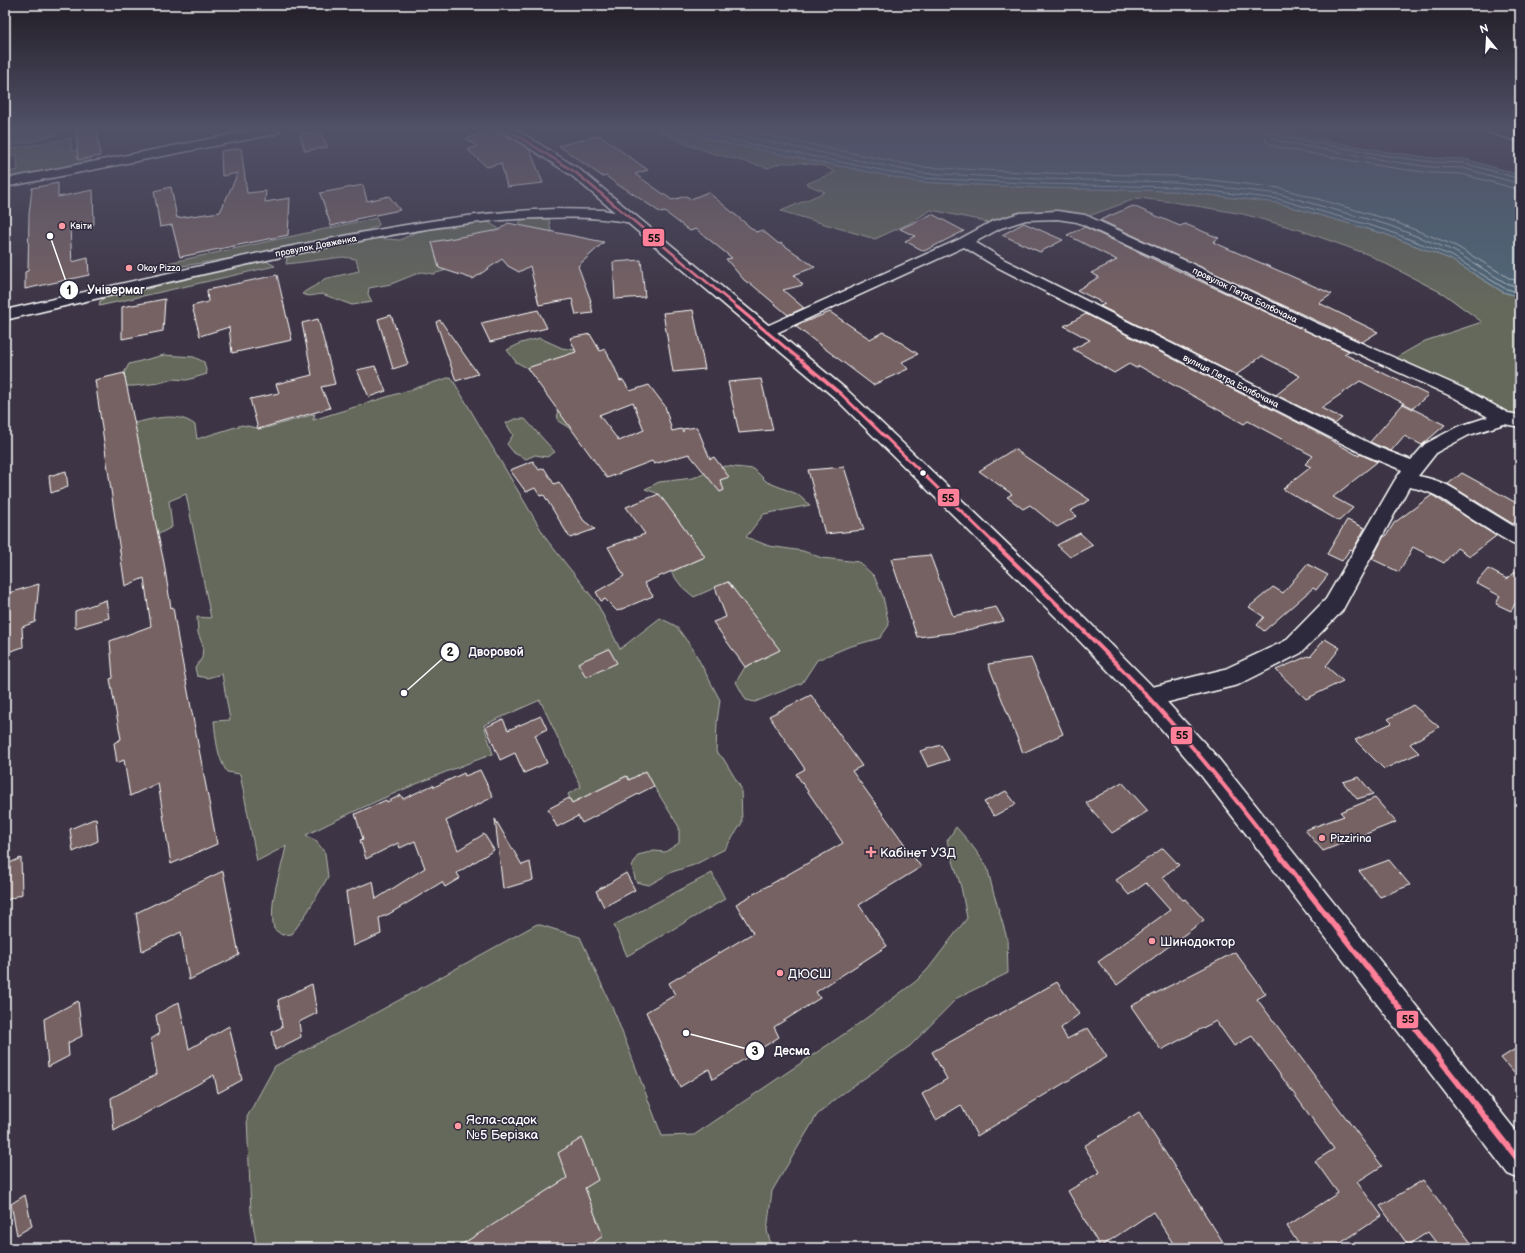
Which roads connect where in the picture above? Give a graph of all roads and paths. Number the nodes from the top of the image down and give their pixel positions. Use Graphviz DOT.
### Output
graph roads {
  1 [pos="595,188"];
  2 [pos="631,219"];
  3 [pos="965,242"];
  4 [pos="5,315"];
  5 [pos="766,332"];
  6 [pos="1512,419"];
  7 [pos="1409,474"];
  8 [pos="1520,539"];
  9 [pos="1148,698"];
  10 [pos="1520,1162"];
  1 -- 2 [label="street"];
  2 -- 4 [label="street, провулок Довженка"];
  2 -- 5 [label="street"];
  3 -- 5 [label="street"];
  3 -- 6 [label="street, провулок Петра Болбочана"];
  3 -- 7 [label="street, вулиця Петра Болбочана"];
  5 -- 9 [label="street"];
  6 -- 7 [label="street"];
  7 -- 8 [label="street, вулиця Петра Болбочана"];
  7 -- 9 [label="street"];
  9 -- 10 [label="street"];
}
